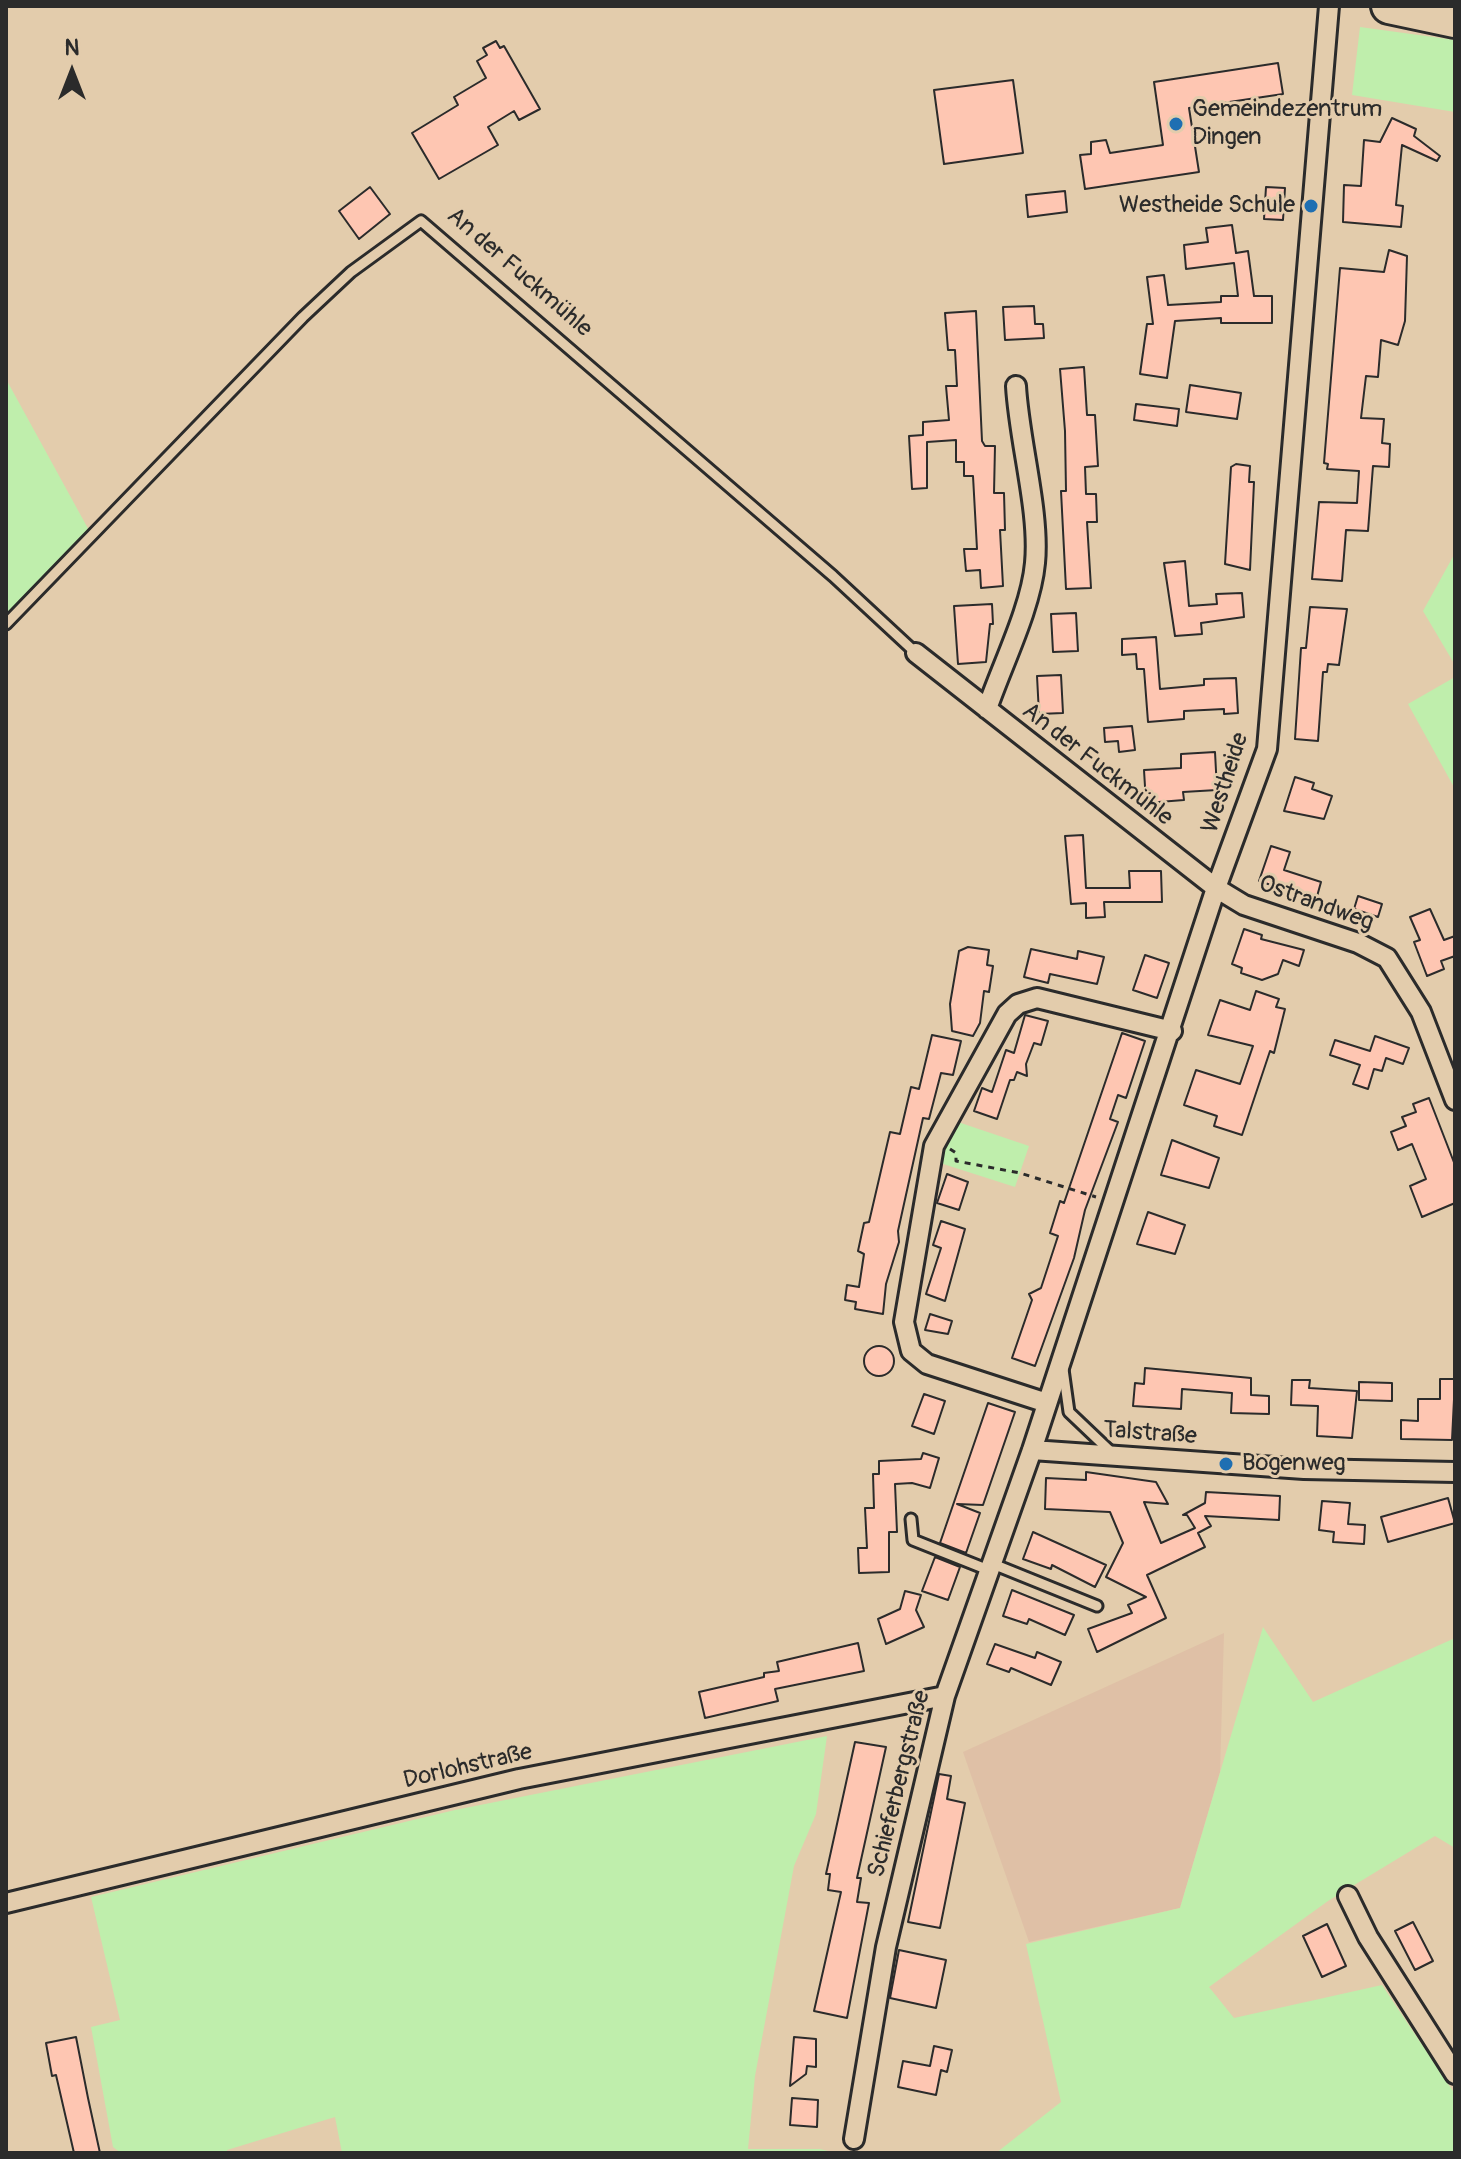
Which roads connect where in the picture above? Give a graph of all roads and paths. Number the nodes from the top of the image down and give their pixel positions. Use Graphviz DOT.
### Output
graph roads {
  1 [pos="1329,6"];
  2 [pos="1389,6"];
  3 [pos="1455,20"];
  4 [pos="1016,386"];
  5 [pos="6,624"];
  6 [pos="916,653"];
  7 [pos="987,709"];
  8 [pos="1216,888"];
  9 [pos="1172,1031"];
  10 [pos="1455,1100"];
  11 [pos="956,1153"];
  12 [pos="1113,1204"];
  13 [pos="1061,1359"];
  14 [pos="1047,1403"];
  15 [pos="1032,1450"];
  16 [pos="1113,1454"];
  17 [pos="1455,1472"];
  18 [pos="911,1519"];
  19 [pos="992,1567"];
  20 [pos="1097,1606"];
  21 [pos="945,1696"];
  22 [pos="1348,1896"];
  23 [pos="6,1903"];
  24 [pos="1455,2074"];
  25 [pos="852,2146"];
  1 -- 8 [label="street, Westheide"];
  2 -- 3 [label="highway"];
  4 -- 7 [label="street, An der Fuckmühle"];
  5 -- 6 [label="lane, An der Fuckmühle"];
  6 -- 7 [label="street, An der Fuckmühle"];
  7 -- 8 [label="street, An der Fuckmühle"];
  8 -- 9 [label="street, Westheide"];
  8 -- 10 [label="street, Ostrandweg"];
  9 -- 12 [label="street, Westheide"];
  9 -- 14 [label="street"];
  11 -- 12 [label="path"];
  12 -- 13 [label="street, Westheide"];
  13 -- 14 [label="street, Westheide"];
  13 -- 16 [label="lane"];
  14 -- 15 [label="street, Westheide"];
  15 -- 16 [label="street, Talstraße"];
  15 -- 19 [label="street, Schieferbergstraße"];
  16 -- 17 [label="street, Talstraße"];
  18 -- 19 [label="lane"];
  19 -- 20 [label="lane"];
  19 -- 21 [label="street, Schieferbergstraße"];
  21 -- 23 [label="street, Dorlohstraße"];
  21 -- 25 [label="street, Schieferbergstraße"];
  22 -- 24 [label="street"];
}
